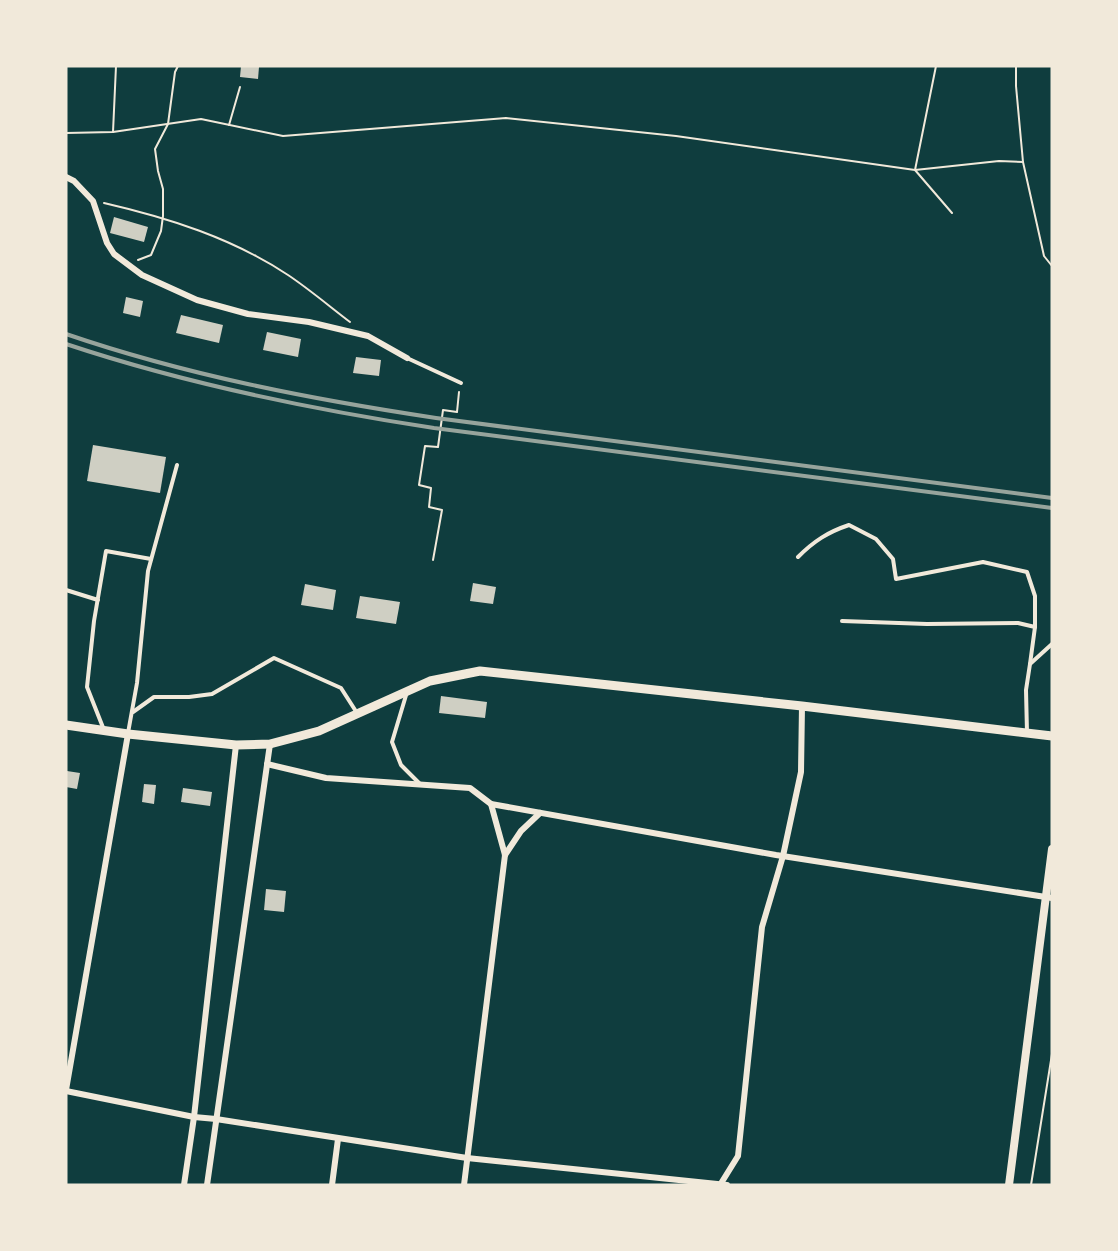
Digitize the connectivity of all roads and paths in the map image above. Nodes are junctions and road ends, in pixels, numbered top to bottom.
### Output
1 (116, 66) edge
2 (178, 66) edge
3 (936, 66) edge
4 (1016, 66) edge
5 (240, 87) dead end
6 (168, 124) junction
7 (229, 125) junction
8 (113, 132) junction
9 (66, 133) edge
10 (1023, 162) junction
11 (915, 170) junction
12 (66, 177) edge
13 (93, 201) junction
14 (952, 213) dead end
15 (162, 219) junction
16 (126, 262) junction
17 (1052, 266) edge
18 (350, 322) dead end
19 (407, 358) joint
20 (461, 383) joint
21 (177, 465) dead end
22 (798, 557) dead end
23 (151, 559) junction
24 (433, 560) dead end
25 (66, 590) edge
26 (98, 600) junction
27 (842, 621) dead end
28 (1035, 627) junction
29 (1052, 644) edge
30 (1030, 664) junction
31 (408, 691) junction
32 (802, 706) junction
33 (132, 712) junction
34 (357, 713) junction
35 (66, 725) edge
36 (105, 731) junction
37 (1027, 733) junction
38 (128, 734) junction
39 (1052, 736) edge
40 (270, 744) junction
41 (236, 745) junction
42 (267, 764) junction
43 (421, 784) junction
44 (491, 804) junction
45 (540, 813) junction
46 (1052, 849) edge
47 (505, 855) junction
48 (783, 856) junction
49 (1049, 898) edge
50 (1052, 1054) edge
51 (66, 1090) edge
52 (194, 1117) junction
53 (216, 1119) junction
54 (338, 1139) junction
55 (467, 1158) junction
56 (184, 1185) edge
57 (207, 1185) edge
58 (332, 1185) edge
59 (464, 1185) edge
60 (722, 1185) edge
61 (1009, 1185) edge
62 (1031, 1185) edge

1 - 8 path
2 - 6 path
3 - 11 path
4 - 10 path
5 - 7 path
6 - 7 path
6 - 8 path
6 - 15 path
7 - 11 path
8 - 9 path
10 - 11 path
10 - 17 path
11 - 14 path
12 - 13 street
13 - 15 path
13 - 16 street
15 - 16 path
15 - 18 path
16 - 19 street
19 - 20 lane
20 - 24 path
21 - 23 lane
22 - 28 lane
23 - 26 lane
23 - 33 lane
25 - 26 lane
26 - 36 lane
27 - 28 lane
28 - 30 lane
29 - 30 lane
30 - 37 lane
31 - 32 main road
31 - 34 main road
31 - 43 lane
32 - 37 main road
32 - 48 street
33 - 34 lane
33 - 38 lane
34 - 40 main road
35 - 36 main road
36 - 38 main road
37 - 39 main road
38 - 41 main road
38 - 51 street
40 - 41 main road
40 - 42 street
41 - 52 street
42 - 43 street
42 - 53 street
43 - 44 street
44 - 45 street
44 - 47 street
45 - 47 street
45 - 48 street
46 - 49 street
47 - 55 street
48 - 49 street
48 - 60 street
49 - 61 street
50 - 62 path
51 - 52 street
52 - 53 street
52 - 56 street
53 - 54 street
53 - 57 street
54 - 55 street
54 - 58 street
55 - 59 street
55 - 60 street

